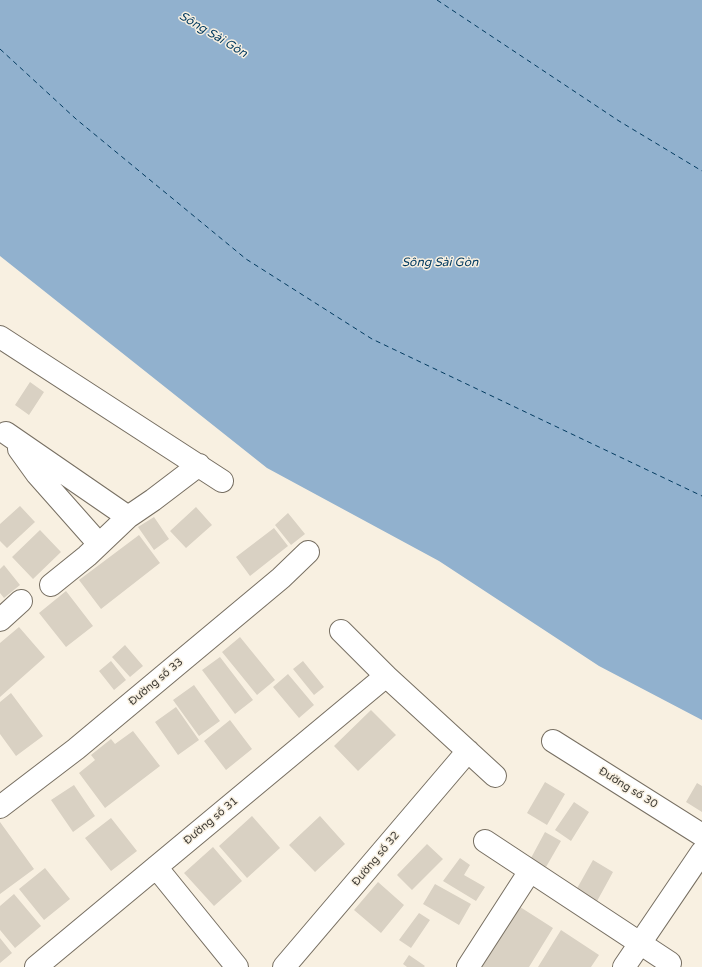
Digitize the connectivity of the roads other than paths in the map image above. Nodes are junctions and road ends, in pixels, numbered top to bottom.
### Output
1 (0, 337) edge
2 (3, 431) edge
3 (199, 465) junction
4 (222, 481) dead end
5 (128, 517) junction
6 (99, 544) junction
7 (308, 552) dead end
8 (51, 585) dead end
9 (21, 601) dead end
10 (0, 620) edge
11 (341, 631) dead end
12 (386, 676) junction
13 (553, 741) dead end
14 (468, 750) junction
15 (495, 776) dead end
16 (0, 806) edge
17 (702, 835) edge
18 (485, 841) dead end
19 (702, 852) edge
20 (156, 867) junction
21 (530, 871) junction
22 (640, 943) junction
23 (36, 967) edge
24 (236, 967) edge
25 (284, 967) edge
26 (468, 967) edge
27 (624, 967) edge
28 (668, 967) edge

1 - 3 street
2 - 5 street
2 - 6 street
3 - 4 street
3 - 5 street
5 - 6 street
6 - 8 street
7 - 16 street, Đường số 33
9 - 10 street
11 - 12 street
12 - 14 street
12 - 20 street, Đường số 31
13 - 17 street, Đường số 30
14 - 15 street
14 - 25 street, Đường số 32
18 - 21 street
19 - 22 street
20 - 23 street, Đường số 31
20 - 24 street
21 - 22 street
21 - 26 street
22 - 27 street
22 - 28 street

